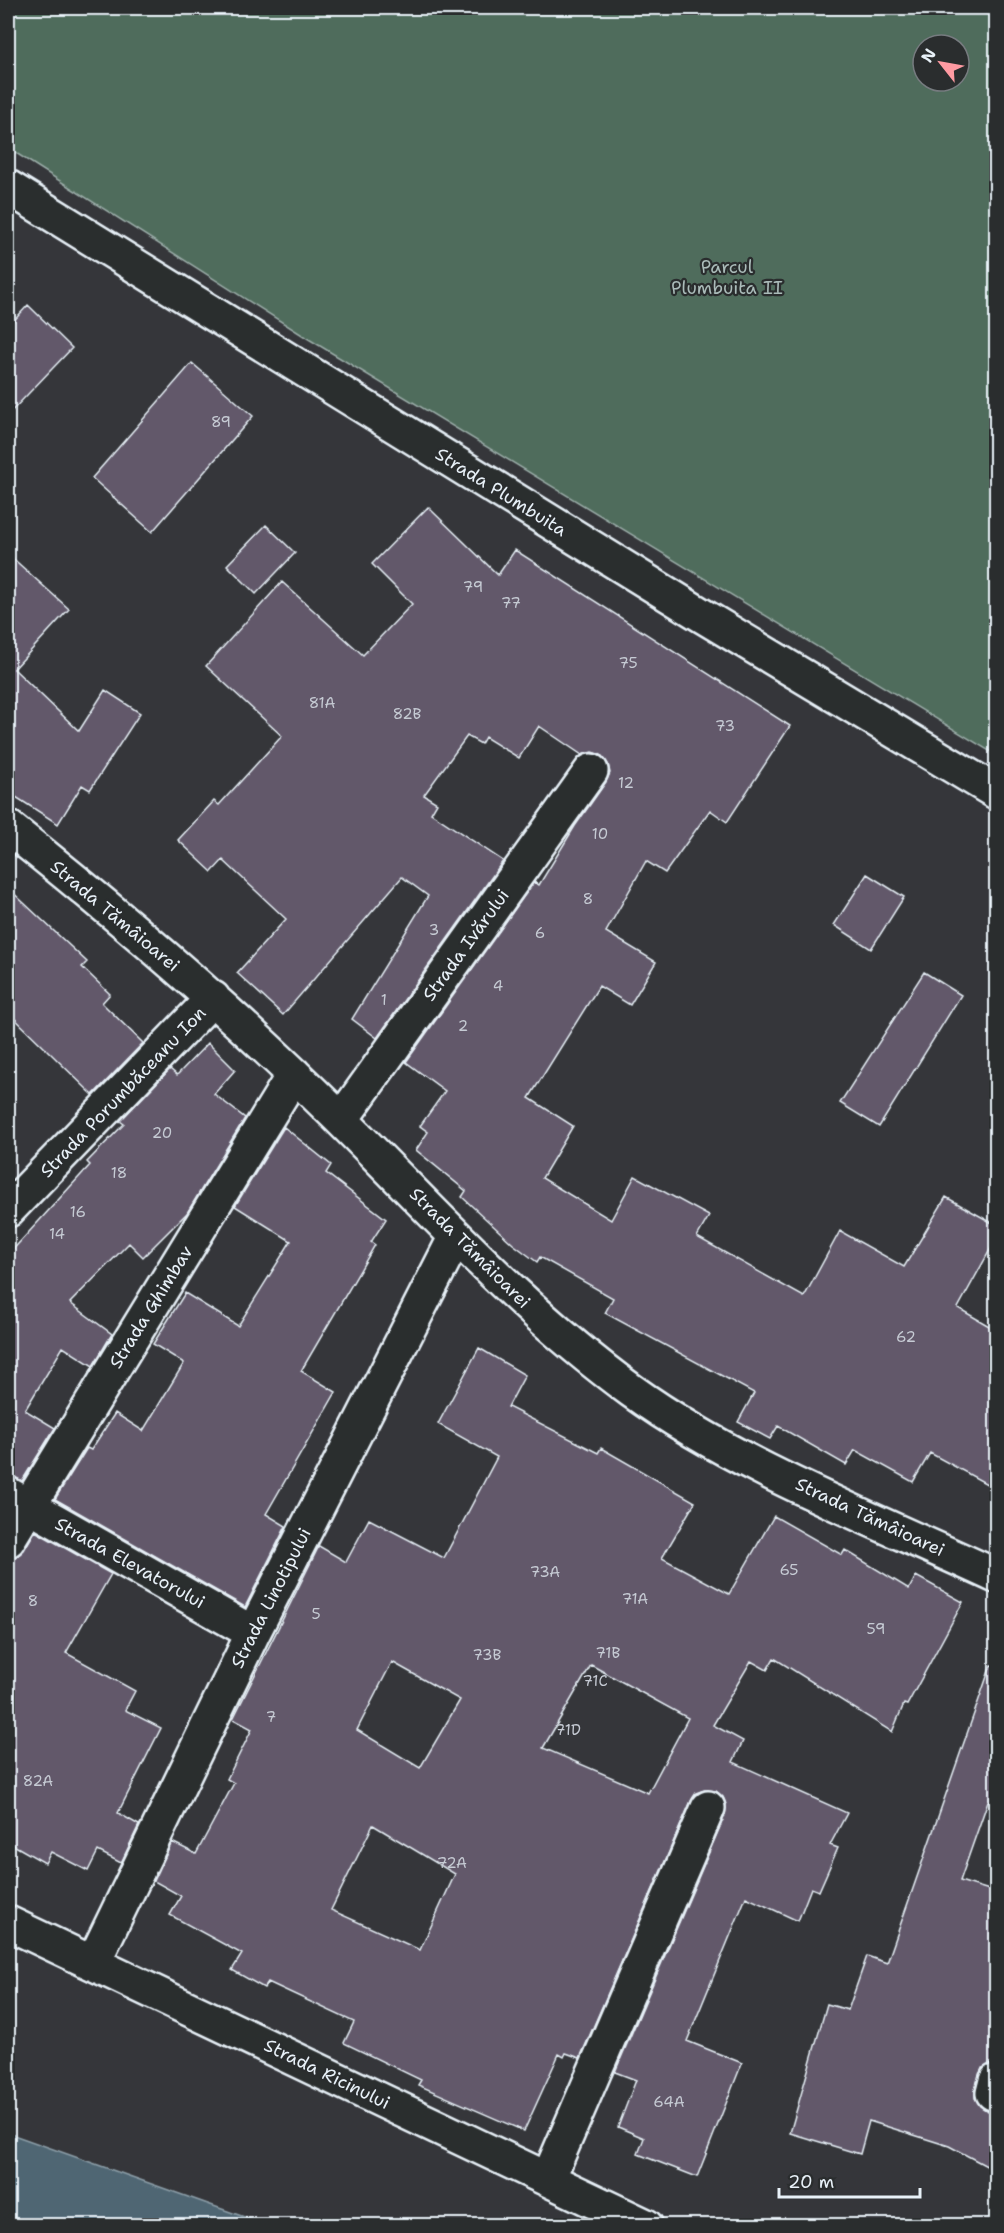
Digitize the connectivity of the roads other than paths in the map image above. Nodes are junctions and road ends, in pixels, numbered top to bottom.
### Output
1 (8, 187) edge
2 (591, 771) dead end
3 (996, 792) edge
4 (8, 827) edge
5 (213, 998) junction
6 (294, 1074) junction
7 (341, 1120) junction
8 (8, 1210) edge
9 (456, 1236) junction
10 (18, 1500) edge
11 (8, 1540) edge
12 (996, 1576) edge
13 (253, 1633) junction
14 (708, 1808) dead end
15 (8, 1923) edge
16 (93, 1963) junction
17 (548, 2179) junction
18 (646, 2226) edge

1 - 3 street, Strada Plumbuita
2 - 7 street, Strada Ivărului
4 - 5 street, Strada Tămâioarei
5 - 6 street, Strada Tămâioarei
5 - 8 street, Strada Porumbăceanu Ion
6 - 7 street, Strada Tămâioarei
6 - 10 street, Strada Ghimbav
7 - 9 street, Strada Tămâioarei
9 - 12 street, Strada Tămâioarei
9 - 13 street, Strada Linotipului
10 - 11 street, Strada Ghimbav
10 - 13 street, Strada Elevatorului
13 - 16 street, Strada Linotipului
14 - 17 street
15 - 16 street, Strada Ricinului
16 - 17 street, Strada Ricinului
17 - 18 street, Strada Ricinului

